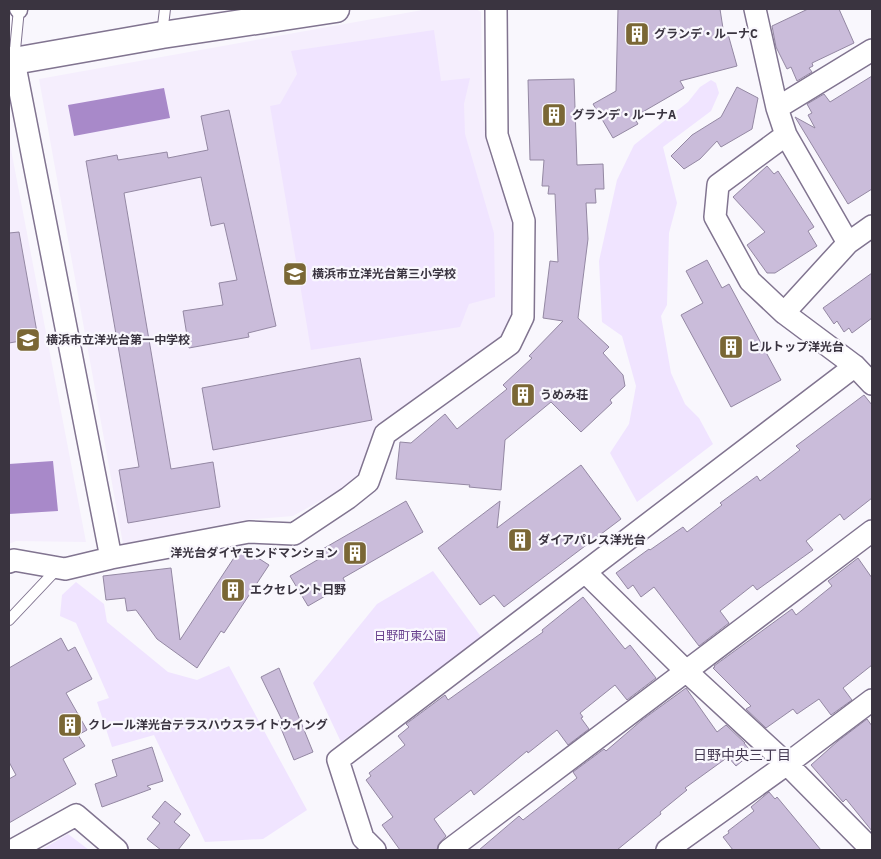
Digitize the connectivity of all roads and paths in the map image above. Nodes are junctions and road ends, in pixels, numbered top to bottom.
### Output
1 (19, 9) edge
2 (165, 9) edge
3 (336, 9) edge
4 (496, 9) edge
5 (755, 9) edge
6 (303, 11) edge
7 (162, 35) junction
8 (872, 50) edge
9 (11, 61) edge
10 (777, 108) junction
11 (786, 135) junction
12 (872, 226) edge
13 (848, 243) junction
14 (784, 313) junction
15 (855, 366) junction
16 (872, 384) edge
17 (872, 531) edge
18 (111, 558) junction
19 (9, 562) edge
20 (58, 568) junction
21 (585, 572) junction
22 (9, 620) edge
23 (686, 671) junction
24 (872, 700) edge
25 (787, 764) junction
26 (13, 850) edge
27 (117, 850) edge
28 (374, 850) edge
29 (449, 850) edge
30 (667, 850) edge
31 (872, 850) edge

1 - 9 lane
2 - 7 lane
3 - 6 street
4 - 18 street
5 - 10 street
6 - 7 street
7 - 9 street
8 - 10 street
9 - 18 street
10 - 11 street
11 - 13 street
11 - 14 street
12 - 13 street
13 - 14 street
14 - 15 street
15 - 16 street
15 - 21 street
17 - 23 street
18 - 20 street
19 - 20 street
20 - 22 lane
21 - 23 street
21 - 28 street
23 - 25 street
23 - 29 street
24 - 25 street
25 - 30 street
25 - 31 street
26 - 27 street

